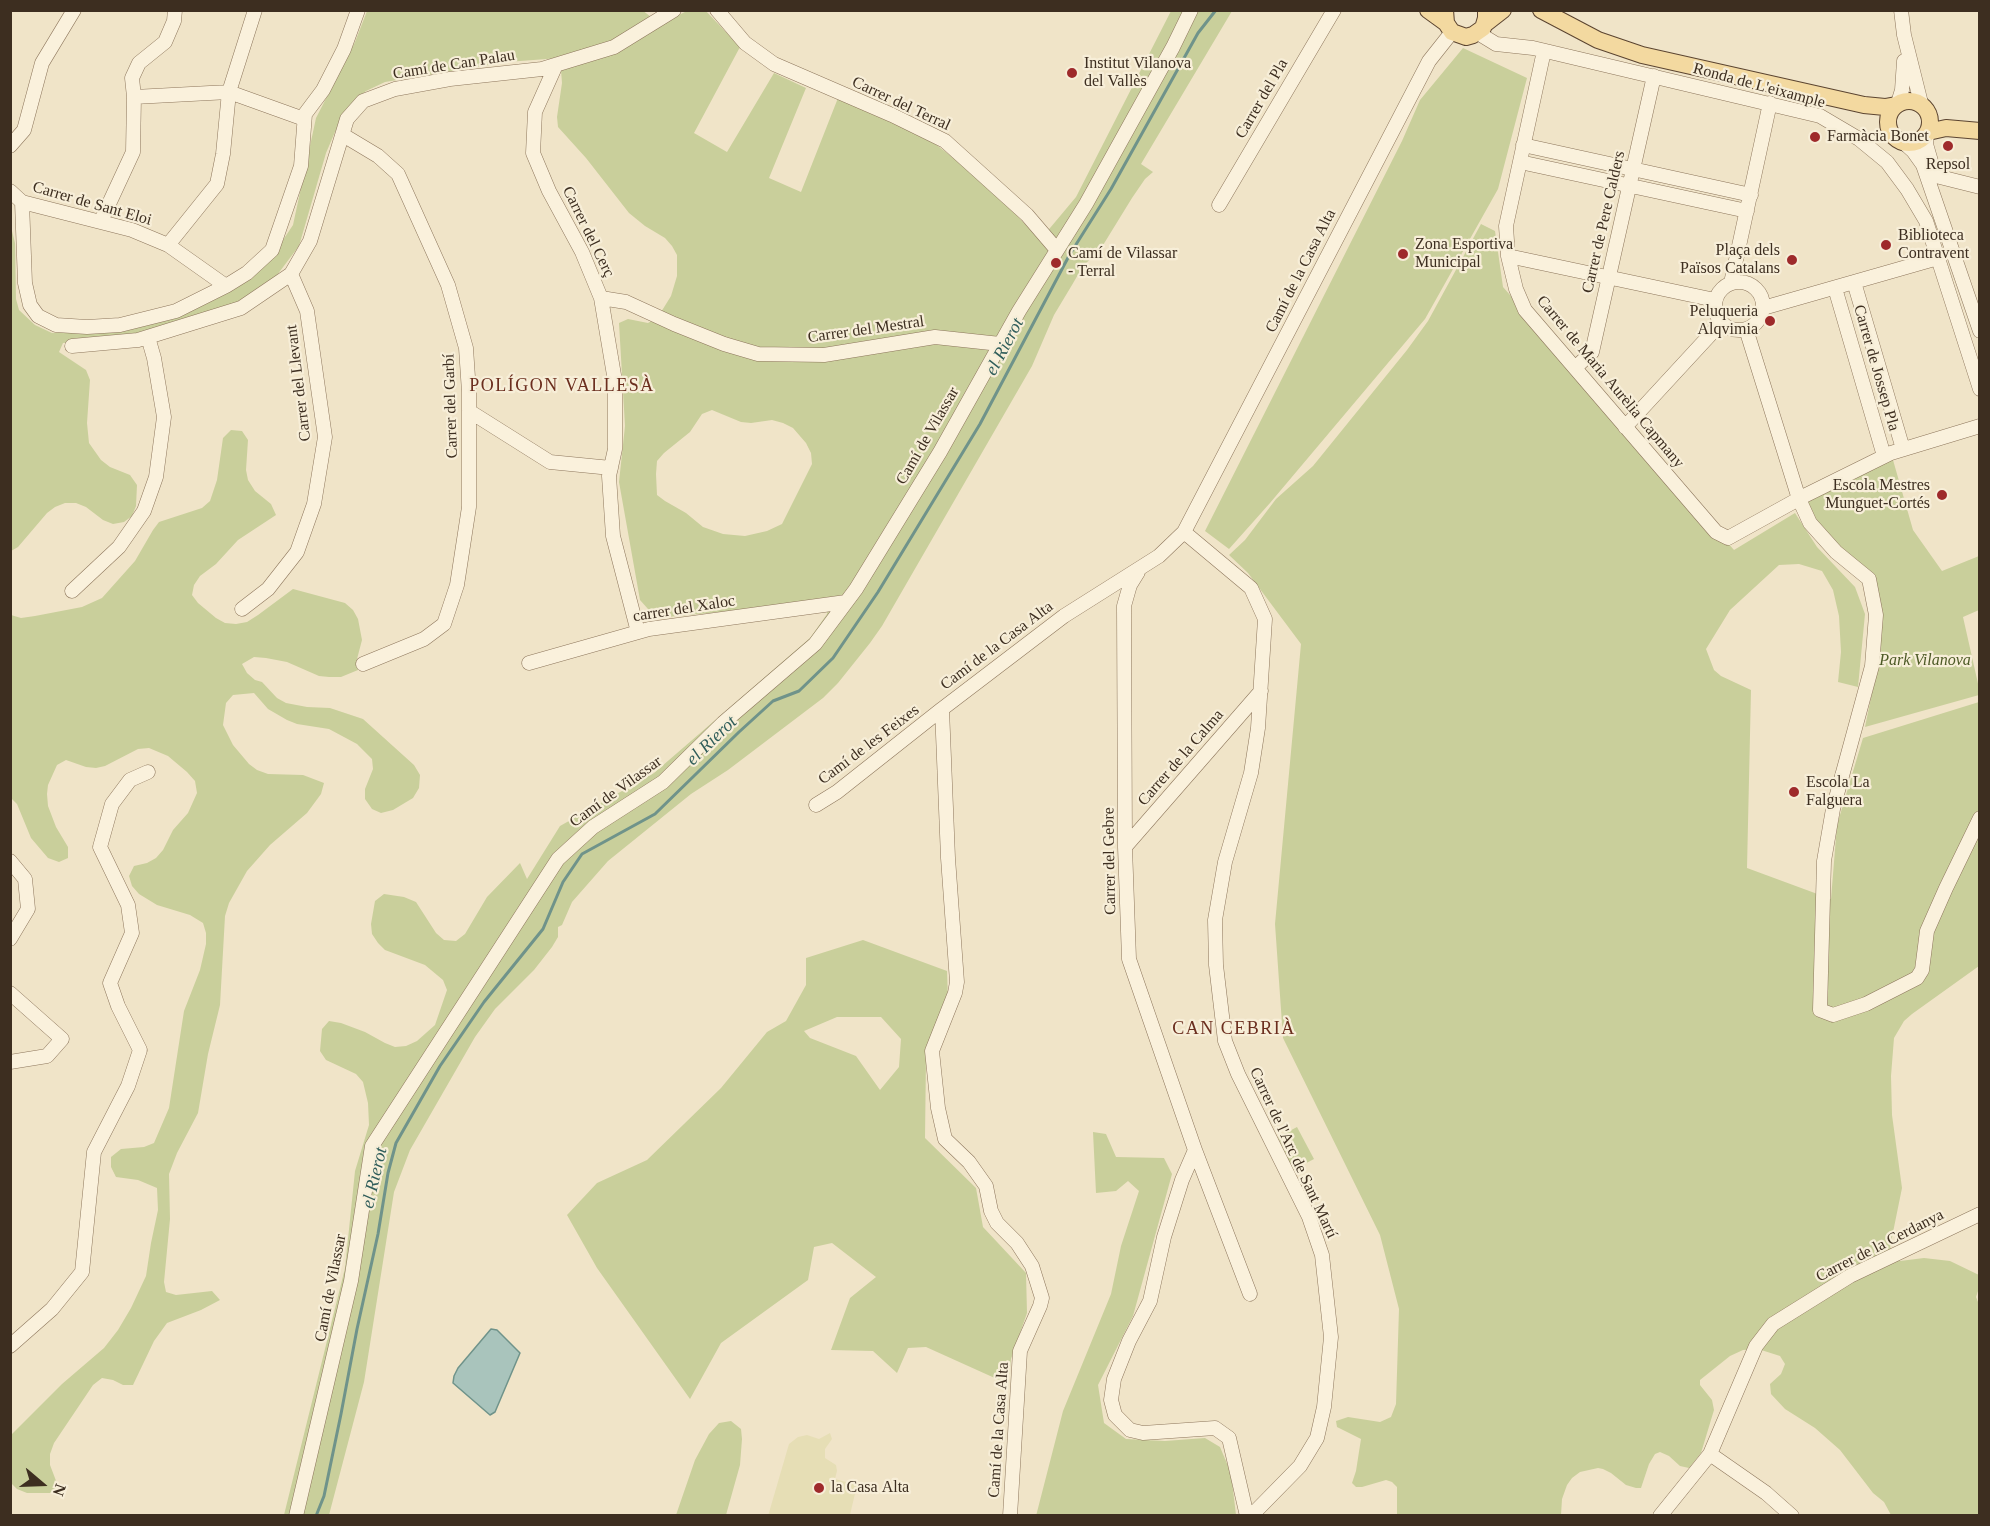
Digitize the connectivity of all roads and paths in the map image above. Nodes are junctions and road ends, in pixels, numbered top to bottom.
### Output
1 (74, 10) edge
2 (175, 10) edge
3 (255, 10) edge
4 (358, 10) edge
5 (674, 10) edge
6 (717, 10) edge
7 (1191, 10) edge
8 (1334, 10) edge
9 (1428, 10) edge
10 (1503, 10) edge
11 (1541, 10) edge
12 (1900, 10) edge
13 (1448, 22) edge
14 (1483, 22) edge
15 (1904, 35) junction
16 (1544, 51) junction
17 (556, 65) junction
18 (1654, 76) junction
19 (229, 92) junction
20 (1820, 96) junction
21 (134, 97) junction
22 (1770, 103) junction
23 (1897, 104) junction
24 (1924, 106) junction
25 (304, 119) junction
26 (1889, 130) junction
27 (1977, 131) edge
28 (1928, 133) junction
29 (343, 135) junction
30 (1904, 143) junction
31 (1523, 145) junction
32 (10, 146) edge
33 (1520, 162) junction
34 (1633, 169) junction
35 (1936, 176) junction
36 (1629, 186) junction
37 (1980, 187) edge
38 (10, 191) edge
39 (1751, 195) junction
40 (22, 202) junction
41 (1220, 205) dead end
42 (1747, 212) junction
43 (101, 221) junction
44 (168, 245) junction
45 (1057, 250) junction
46 (1508, 256) junction
47 (1938, 258) junction
48 (291, 274) junction
49 (1608, 277) junction
50 (1854, 282) junction
51 (1731, 283) junction
52 (226, 286) junction
53 (1835, 288) junction
54 (601, 298) junction
55 (1716, 300) junction
56 (1763, 309) junction
57 (1721, 323) junction
58 (1980, 323) edge
59 (1746, 329) junction
60 (1980, 331) edge
61 (148, 337) junction
62 (1000, 344) junction
63 (72, 346) dead end
64 (1575, 368) junction
65 (1980, 389) edge
66 (469, 411) junction
67 (1980, 426) edge
68 (1625, 427) junction
69 (1903, 449) junction
70 (1884, 456) junction
71 (611, 468) junction
72 (1799, 499) junction
73 (1184, 532) junction
74 (1143, 566) junction
75 (72, 591) dead end
76 (846, 602) junction
77 (242, 609) dead end
78 (638, 632) junction
79 (529, 663) dead end
80 (363, 664) dead end
81 (1261, 692) junction
82 (942, 710) junction
83 (148, 772) dead end
84 (816, 805) dead end
85 (1980, 818) edge
86 (1125, 847) junction
87 (10, 861) edge
88 (10, 939) edge
89 (10, 993) edge
90 (10, 1062) edge
91 (1195, 1150) junction
92 (1980, 1215) edge
93 (1250, 1294) dead end
94 (10, 1346) edge
95 (1710, 1454) junction
96 (296, 1515) edge
97 (1010, 1515) edge
98 (1249, 1515) edge
99 (1660, 1515) edge
100 (1792, 1515) edge

1 - 32 street
2 - 21 street
3 - 19 street
4 - 25 street
5 - 17 street, Camí de Can Palau
6 - 45 street, Carrer del Terral
7 - 45 street, Camí de Vilassar
8 - 41 street, Carrer del Pla
9 - 13 main road
10 - 14 main road
11 - 20 main road
12 - 15 street
13 - 14 main road
13 - 73 street, Camí de la Casa Alta
14 - 16 street, Ronda de L'eixample
15 - 23 street
15 - 24 street
16 - 18 street, Ronda de L'eixample
16 - 31 street, Carrer de Maria Aurèlia Capmany
17 - 29 street, Camí de Can Palau
17 - 54 street, Carrer del Cerç
18 - 22 street, Ronda de L'eixample
18 - 34 street, Carrer de Pere Calders
19 - 21 street
19 - 25 street
19 - 44 street
20 - 23 main road
20 - 26 main road
21 - 43 street
22 - 39 street
22 - 47 street, Ronda de L'eixample
23 - 24 main road
23 - 26 main road
24 - 27 main road
24 - 28 main road
25 - 52 street
26 - 30 main road
27 - 28 main road
28 - 30 main road
28 - 35 street
29 - 48 street, Camí de Can Palau
29 - 66 street, Carrer del Garbí
30 - 60 street
31 - 33 street, Carrer de Maria Aurèlia Capmany
31 - 34 street
33 - 36 street
33 - 46 street, Carrer de Maria Aurèlia Capmany
34 - 36 street, Carrer de Pere Calders
34 - 39 street
35 - 37 street
35 - 58 street
36 - 42 street
36 - 49 street, Carrer de Pere Calders
38 - 40 street, Carrer de Sant Eloi
39 - 42 street
40 - 43 street, Carrer de Sant Eloi
40 - 52 street
42 - 51 street
43 - 44 street, Carrer de Sant Eloi
44 - 52 street, Carrer de Sant Eloi
45 - 62 street, Camí de Vilassar
46 - 49 street
46 - 64 street, Carrer de Maria Aurèlia Capmany
47 - 50 street
47 - 65 street, Ronda de L'eixample
48 - 61 street, Camí de Can Palau
48 - 77 street, Carrer del Llevant
49 - 55 street
49 - 64 street, Carrer de Pere Calders
50 - 53 street
50 - 69 street, Carrer de Jossep Pla
51 - 55 street
51 - 56 street
53 - 56 street
53 - 70 street, Carrer de Jossep Pla
54 - 62 street, Carrer del Mestral
54 - 71 street, Carrer del Cerç
55 - 57 street
56 - 59 street
57 - 59 street
57 - 68 street
59 - 72 street
61 - 63 street, Camí de Can Palau
61 - 75 street
62 - 76 street, Camí de Vilassar
64 - 68 street, Carrer de Maria Aurèlia Capmany
66 - 71 street
66 - 80 street, Carrer del Garbí
67 - 69 street
68 - 72 street, Carrer de Maria Aurèlia Capmany
69 - 70 street
70 - 72 street
71 - 78 street, Carrer del Cerç
72 - 85 street
73 - 74 street, Camí de la Casa Alta
73 - 81 street, Carrer de l'Arc de Sant Martí
74 - 82 street, Camí de la Casa Alta
74 - 86 street, Carrer del Gebre
76 - 78 street, carrer del Xaloc
76 - 96 street, Camí de Vilassar
78 - 79 street, carrer del Xaloc
81 - 86 street, Carrer de la Calma
81 - 98 street, Carrer de l'Arc de Sant Martí
82 - 84 street, Camí de les Feixes
82 - 97 street, Camí de la Casa Alta
83 - 94 street
86 - 91 street, Carrer del Gebre
87 - 88 street
89 - 90 street
91 - 93 street, Carrer del Gebre
91 - 98 street
92 - 95 street, Carrer de la Cerdanya
95 - 99 street, Carrer de la Cerdanya
95 - 100 street

